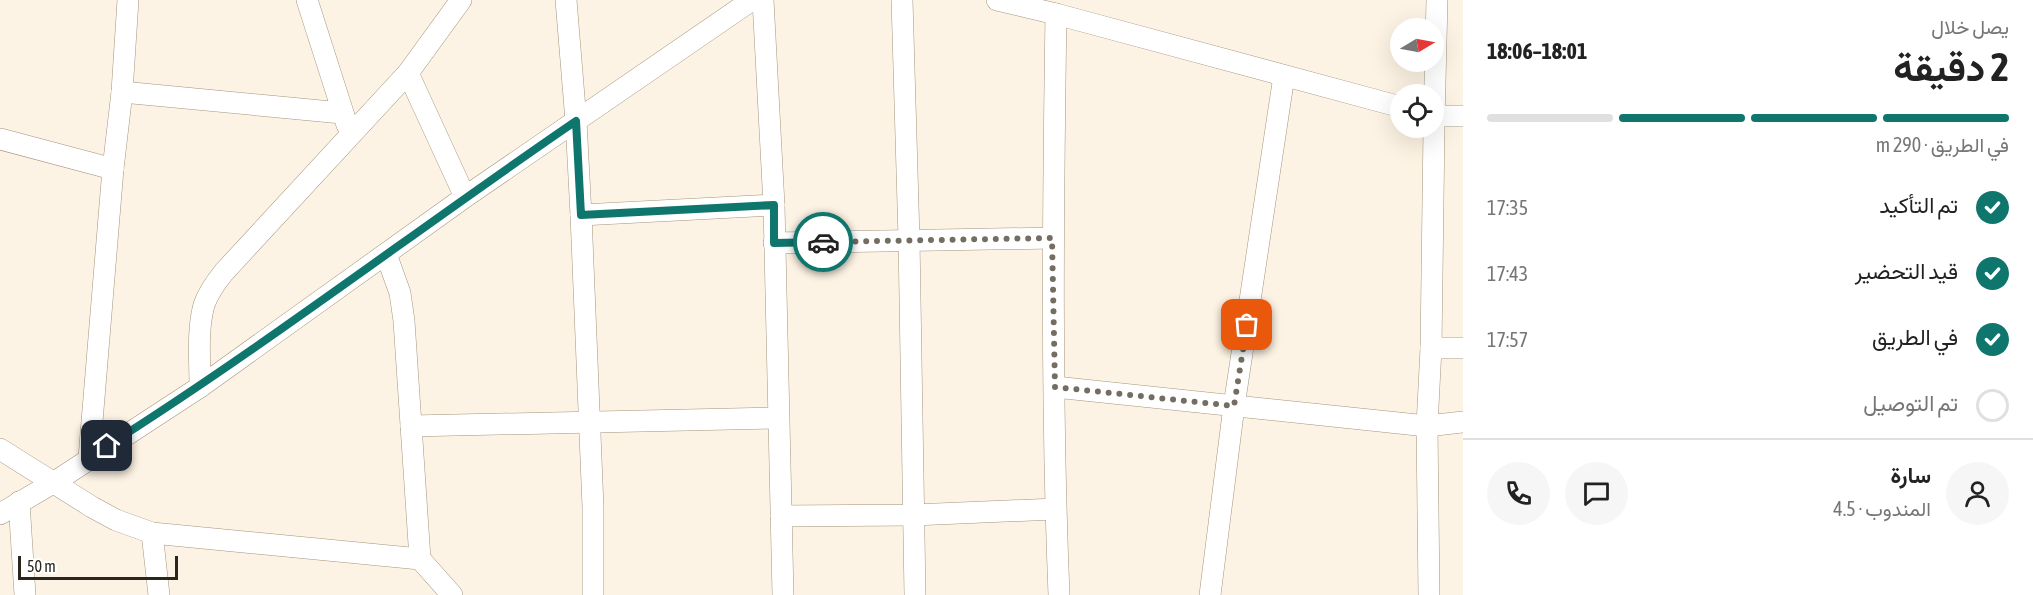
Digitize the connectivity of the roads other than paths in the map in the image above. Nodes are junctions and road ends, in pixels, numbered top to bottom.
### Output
1 (128, 0) edge
2 (307, 0) edge
3 (461, 0) edge
4 (566, 0) edge
5 (752, 0) edge
6 (763, 0) edge
7 (902, 0) edge
8 (996, 0) edge
9 (1437, 0) edge
10 (1037, 5) edge
11 (1056, 14) junction
12 (408, 73) junction
13 (1284, 76) junction
14 (1435, 84) edge
15 (122, 92) junction
16 (1390, 104) edge
17 (342, 113) junction
18 (1444, 116) edge
19 (1463, 116) edge
20 (576, 121) junction
21 (351, 133) junction
22 (1434, 138) edge
23 (0, 139) edge
24 (114, 170) junction
25 (465, 197) junction
26 (774, 205) junction
27 (581, 215) junction
28 (1052, 238) junction
29 (909, 240) junction
30 (774, 243) junction
31 (386, 254) junction
32 (1431, 348) junction
33 (1463, 348) edge
34 (200, 387) junction
35 (1055, 387) junction
36 (1234, 406) junction
37 (778, 418) junction
38 (589, 422) junction
39 (1463, 422) edge
40 (411, 426) junction
41 (1427, 426) junction
42 (0, 449) edge
43 (89, 458) junction
44 (53, 483) junction
45 (19, 502) junction
46 (1056, 508) junction
47 (0, 514) edge
48 (913, 515) junction
49 (781, 516) junction
50 (152, 533) junction
51 (420, 559) junction
52 (25, 595) edge
53 (159, 595) edge
54 (452, 595) edge
55 (593, 595) edge
56 (783, 595) edge
57 (915, 595) edge
58 (1059, 595) edge
59 (1210, 595) edge
60 (1429, 595) edge

1 - 15 street
2 - 17 street
3 - 12 street
4 - 20 street
5 - 20 street
6 - 26 street
7 - 29 street
8 - 10 street
9 - 14 street
10 - 11 street
11 - 13 street
11 - 28 street
12 - 21 street
12 - 25 street
13 - 16 street
13 - 36 street
15 - 17 street
15 - 24 street
17 - 21 street
18 - 19 street
20 - 25 street
20 - 27 street
21 - 34 street
22 - 32 street
23 - 24 street
24 - 43 street
25 - 31 street
26 - 27 street
26 - 30 street
27 - 38 street
28 - 29 street
28 - 35 street
29 - 30 street
29 - 48 street
30 - 37 street
31 - 34 street
31 - 40 street
32 - 33 street
32 - 41 street
34 - 43 street
35 - 36 street
35 - 46 street
36 - 41 street
36 - 59 street
37 - 38 street
37 - 49 street
38 - 40 street
38 - 55 street
39 - 41 street
40 - 51 street
41 - 60 street
42 - 44 street
43 - 44 street
44 - 45 street
44 - 50 street
45 - 47 street
45 - 52 street
46 - 48 street
46 - 58 street
48 - 49 street
48 - 57 street
49 - 56 street
50 - 51 street
50 - 53 street
51 - 54 street

